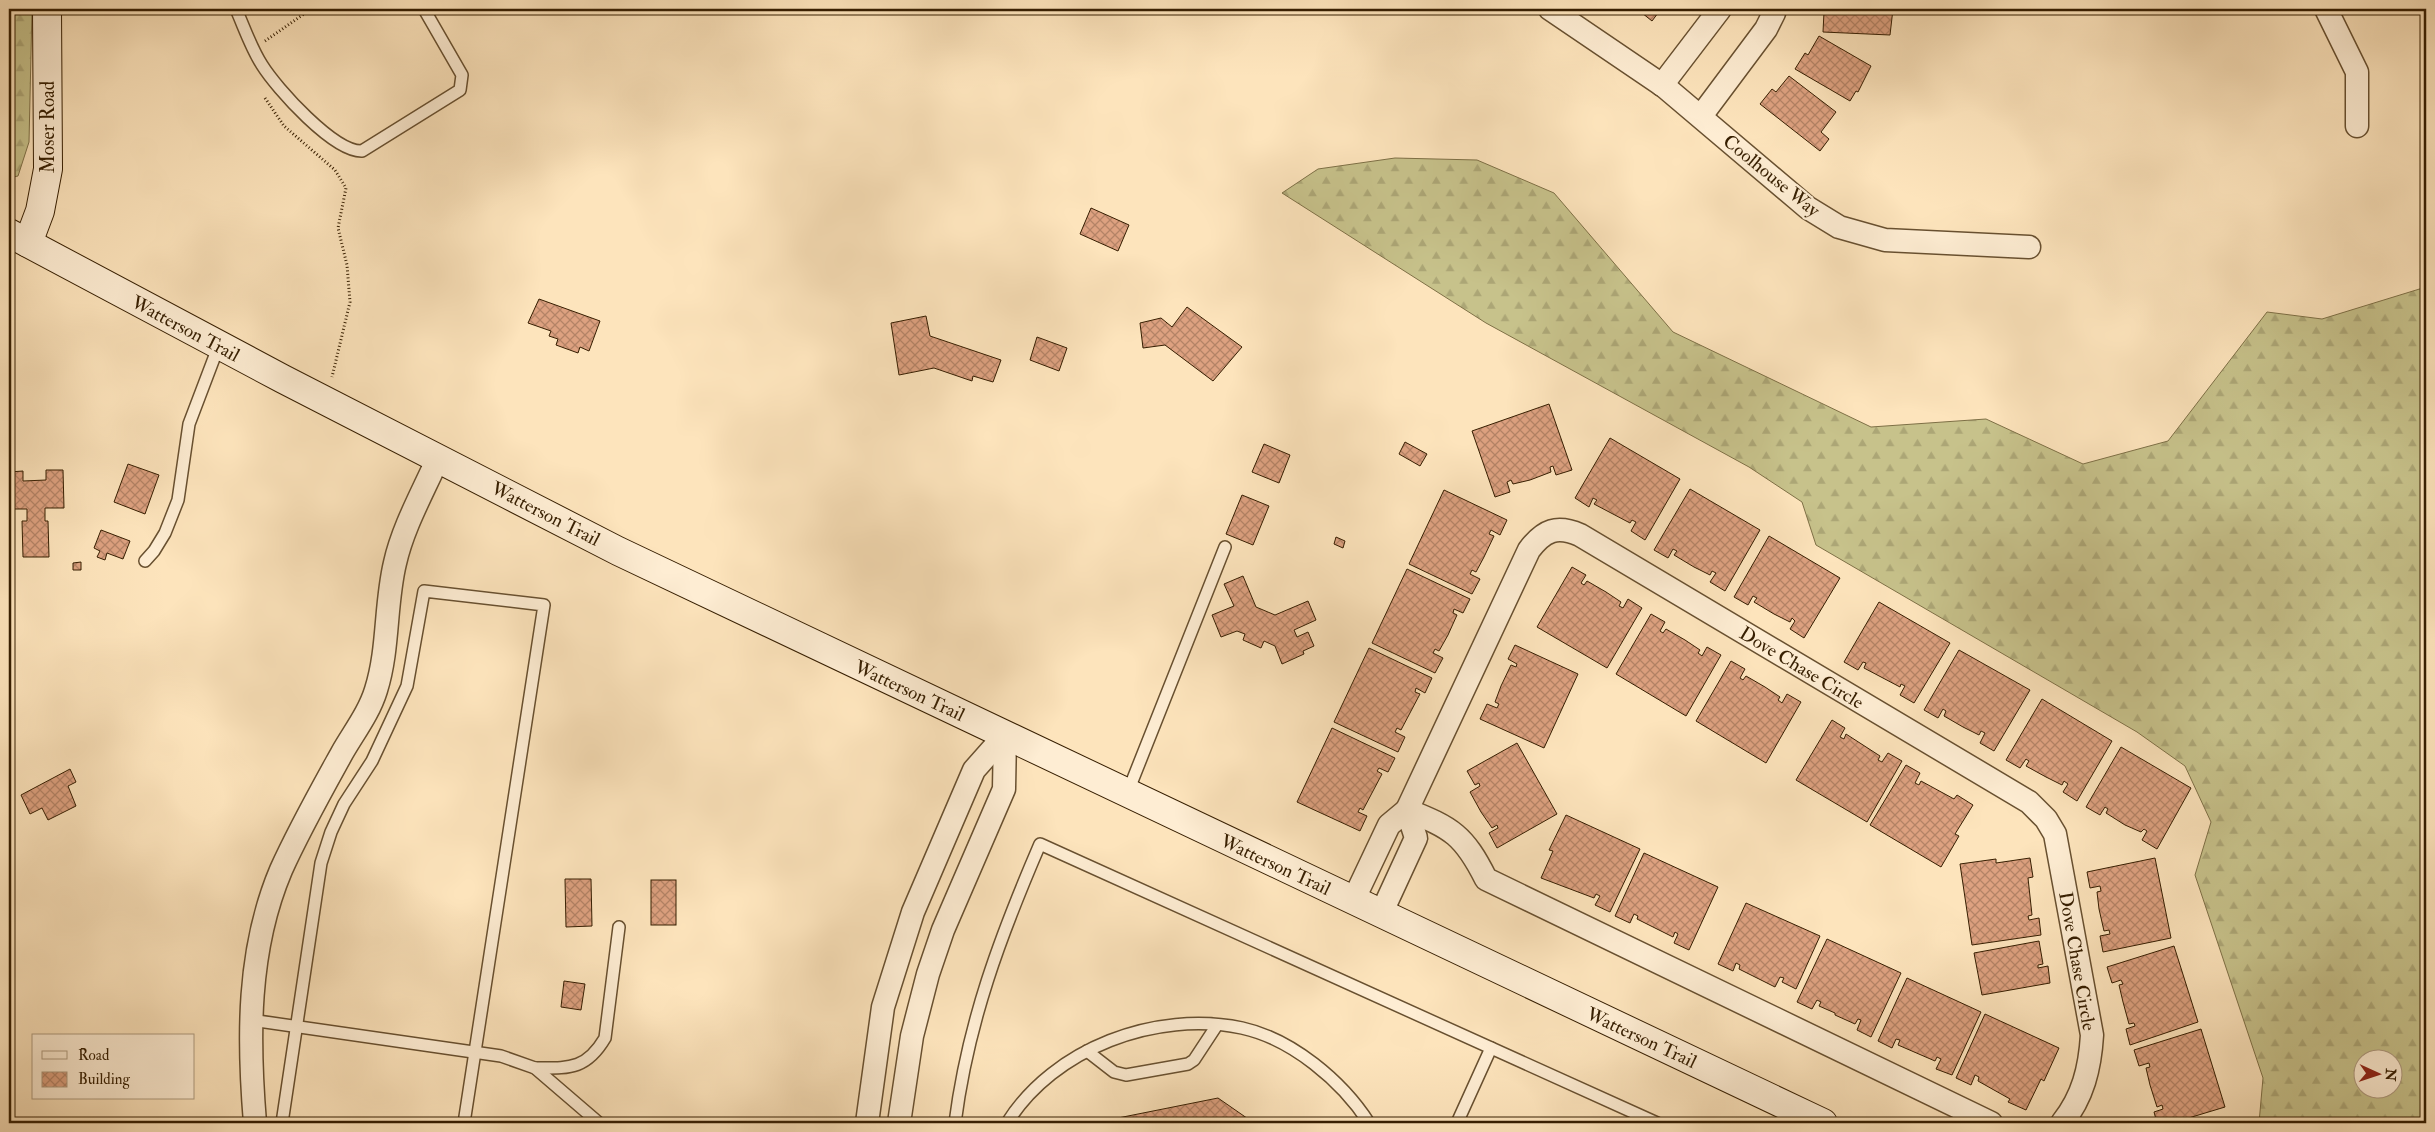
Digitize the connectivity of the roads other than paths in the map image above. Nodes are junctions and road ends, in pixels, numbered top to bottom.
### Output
1 (47, 9) edge
2 (236, 9) edge
3 (424, 9) edge
4 (1550, 9) edge
5 (1720, 9) edge
6 (1772, 9) edge
7 (2326, 9) edge
8 (1662, 85) junction
9 (1701, 116) junction
10 (2357, 126) dead end
11 (18, 238) edge
12 (2029, 247) dead end
13 (219, 345) junction
14 (438, 458) junction
15 (1225, 547) dead end
16 (145, 562) dead end
17 (1005, 735) junction
18 (1127, 794) junction
19 (1407, 810) junction
20 (1353, 901) junction
21 (1381, 914) junction
22 (618, 927) dead end
23 (251, 1020) junction
24 (1217, 1026) junction
25 (295, 1027) junction
26 (1491, 1048) junction
27 (475, 1052) junction
28 (1086, 1052) junction
29 (535, 1068) junction
30 (255, 1123) edge
31 (282, 1123) edge
32 (464, 1123) edge
33 (599, 1123) edge
34 (866, 1123) edge
35 (899, 1123) edge
36 (955, 1123) edge
37 (1007, 1123) edge
38 (1368, 1123) edge
39 (1457, 1123) edge
40 (1657, 1123) edge
41 (1823, 1123) edge
42 (1991, 1123) edge
43 (2062, 1123) edge

1 - 11 main road, Moser Road
2 - 3 lane
4 - 8 street, Coolhouse Way
5 - 8 street
6 - 9 street
7 - 10 street
8 - 9 street, Coolhouse Way
9 - 12 street, Coolhouse Way
11 - 13 main road, Watterson Trail
13 - 14 main road, Watterson Trail
13 - 16 lane
14 - 17 main road, Watterson Trail
14 - 23 street
15 - 18 lane
17 - 18 main road, Watterson Trail
17 - 34 street
17 - 35 street
18 - 20 main road, Watterson Trail
19 - 20 street, Dove Chase Circle
19 - 21 street
19 - 42 street
19 - 43 street, Dove Chase Circle
20 - 21 main road, Watterson Trail
21 - 41 main road, Watterson Trail
22 - 29 lane
23 - 25 lane
23 - 30 street
24 - 28 lane
24 - 28 lane
24 - 38 lane
25 - 27 lane
25 - 27 lane
25 - 31 lane
26 - 36 lane
26 - 39 lane
26 - 40 lane
27 - 29 lane
27 - 32 lane
28 - 37 lane
29 - 33 lane

